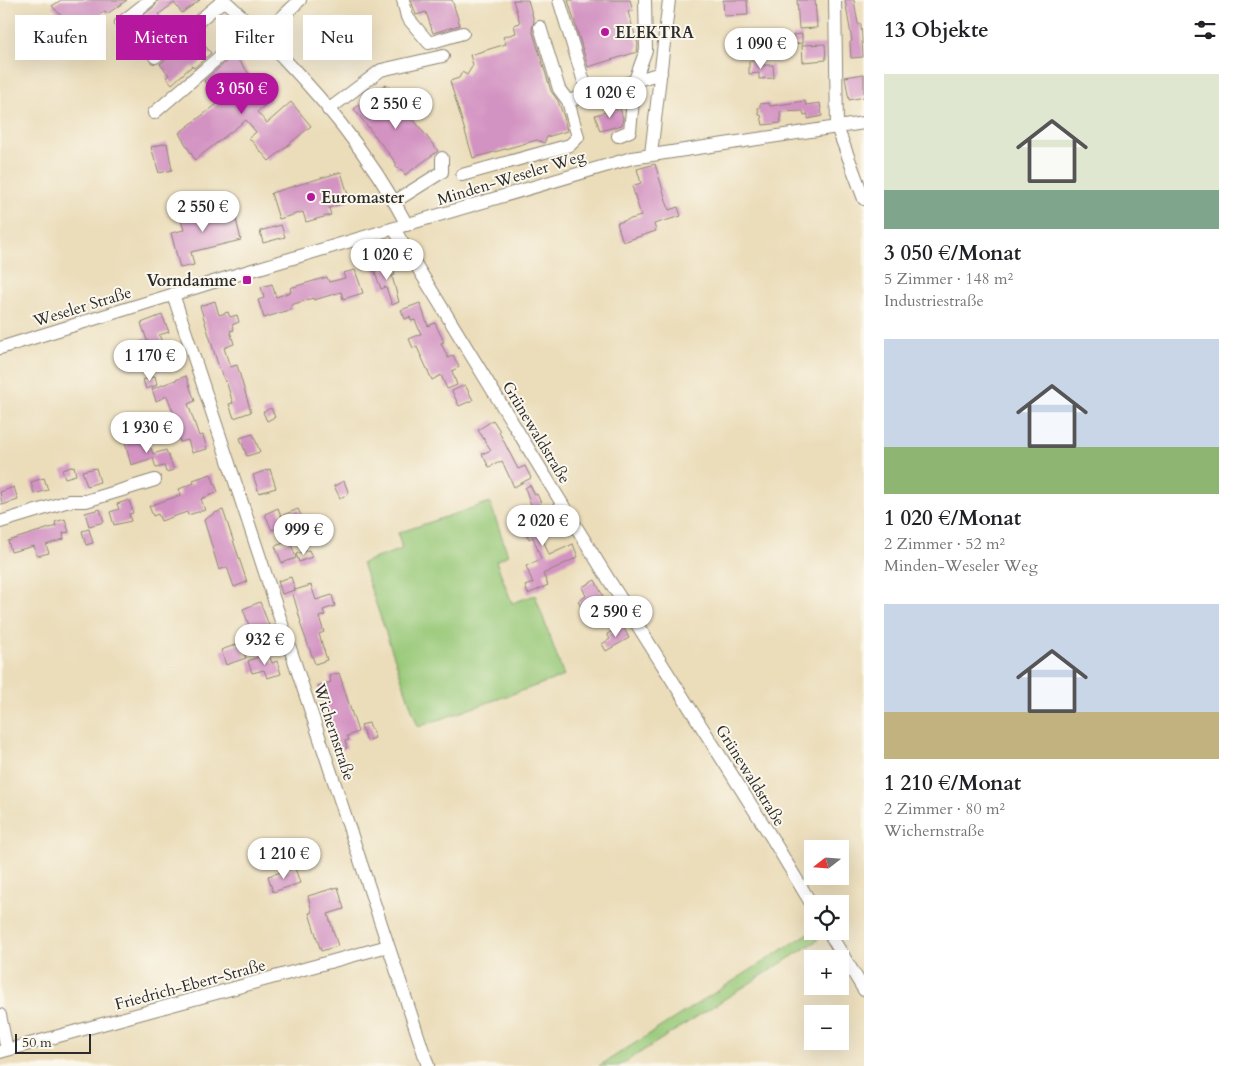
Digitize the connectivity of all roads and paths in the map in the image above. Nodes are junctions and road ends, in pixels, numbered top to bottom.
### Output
1 (150, 0) edge
2 (224, 0) edge
3 (300, 0) edge
4 (402, 0) edge
5 (559, 0) edge
6 (645, 0) edge
7 (669, 0) edge
8 (835, 0) edge
9 (131, 15) edge
10 (206, 15) edge
11 (240, 15) edge
12 (280, 15) edge
13 (540, 26) dead end
14 (463, 33) dead end
15 (443, 56) dead end
16 (221, 60) edge
17 (284, 60) edge
18 (661, 73) junction
19 (635, 80) junction
20 (588, 95) junction
21 (568, 101) junction
22 (328, 110) junction
23 (154, 112) dead end
24 (864, 123) edge
25 (837, 127) junction
26 (618, 136) dead end
27 (652, 154) junction
28 (442, 158) dead end
29 (462, 175) dead end
30 (864, 199) edge
31 (394, 202) junction
32 (407, 225) junction
33 (394, 229) junction
34 (173, 294) junction
35 (0, 348) edge
36 (155, 480) dead end
37 (0, 522) edge
38 (806, 895) edge
39 (833, 940) edge
40 (388, 946) junction
41 (864, 990) edge
42 (0, 1015) edge
43 (4, 1051) edge
44 (428, 1066) edge

1 - 9 street
2 - 10 street
2 - 11 street
3 - 12 street
4 - 14 street
5 - 20 street
6 - 19 street
7 - 18 street
8 - 25 street
13 - 21 street
15 - 22 street
16 - 23 street
17 - 22 street
18 - 19 street
18 - 27 street
19 - 20 street
19 - 26 street
20 - 21 street
21 - 29 street
22 - 31 street
24 - 25 street, Minden-Weseler Weg
25 - 27 street, Minden-Weseler Weg
25 - 30 street
27 - 32 street, Minden-Weseler Weg
28 - 31 street
31 - 32 street
32 - 33 street, Minden-Weseler Weg
33 - 34 street, Minden-Weseler Weg
33 - 38 street, Grünewaldstraße
34 - 35 street, Weseler Straße
34 - 40 street, Wichernstraße
36 - 37 street
39 - 41 street
40 - 43 street, Friedrich-Ebert-Straße
40 - 44 street, Wichernstraße
42 - 43 street

